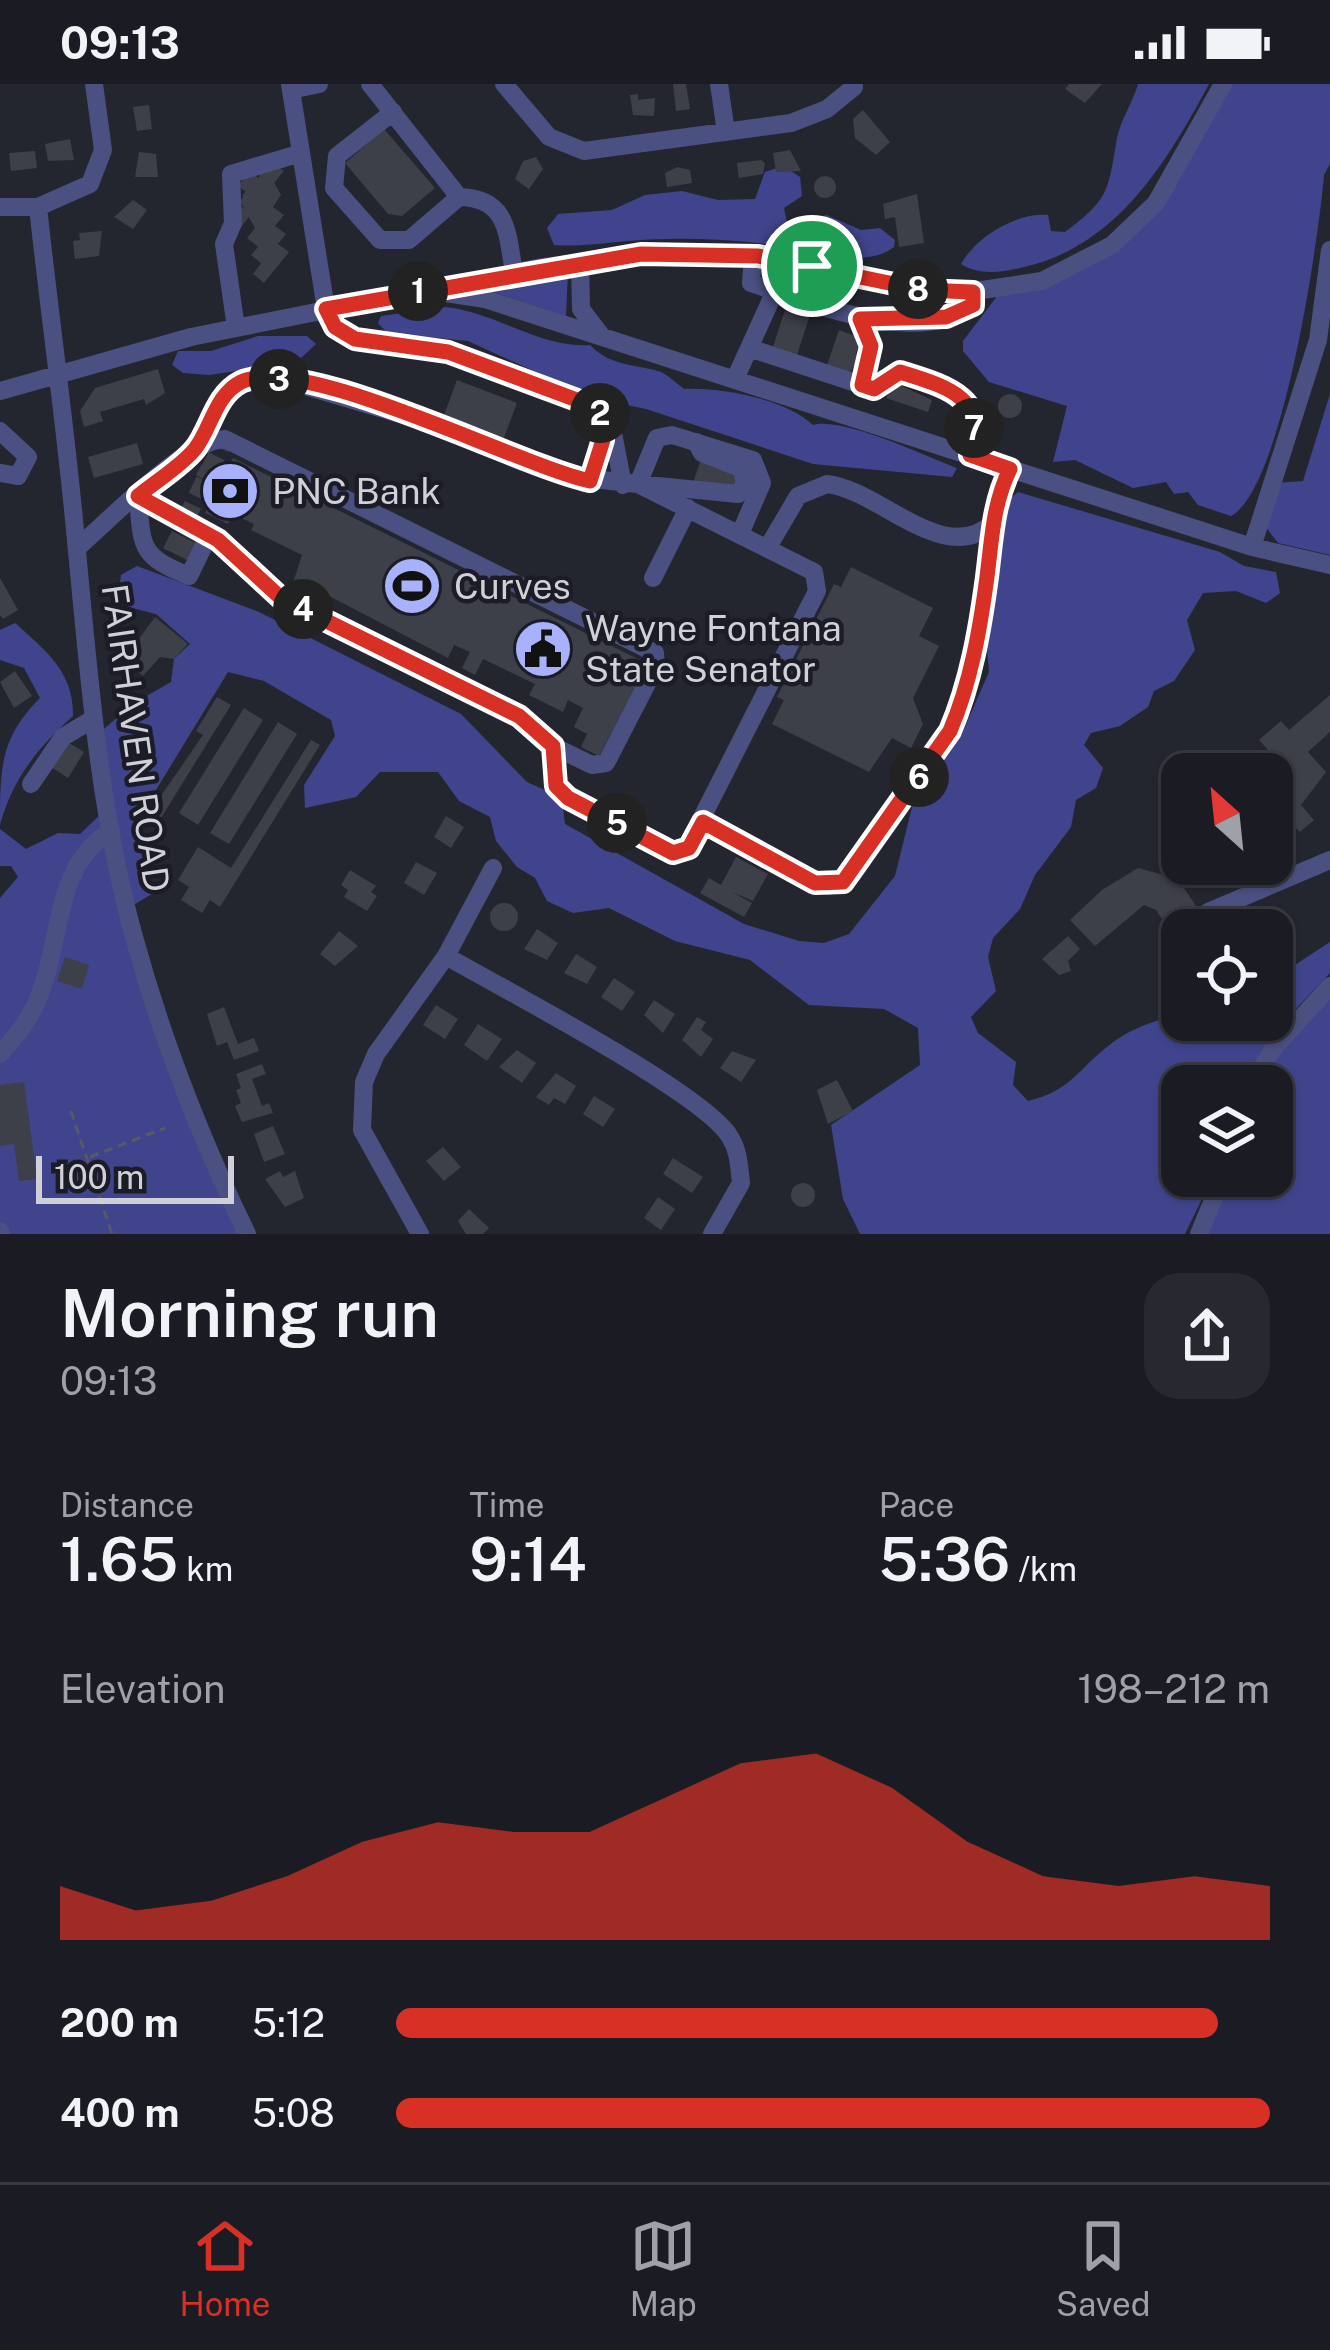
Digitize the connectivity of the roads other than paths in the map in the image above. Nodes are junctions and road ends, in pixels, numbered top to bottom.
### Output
1 (94, 84) edge
2 (319, 84) edge
3 (370, 84) edge
4 (504, 84) edge
5 (718, 84) edge
6 (1223, 84) edge
7 (291, 87) edge
8 (854, 88) dead end
9 (388, 116) junction
10 (726, 132) junction
11 (301, 153) junction
12 (459, 197) junction
13 (0, 207) edge
14 (38, 207) junction
15 (1330, 250) edge
16 (753, 256) junction
17 (580, 262) junction
18 (514, 273) junction
19 (424, 290) junction
20 (775, 291) junction
21 (973, 292) junction
22 (326, 309) junction
23 (860, 319) junction
24 (236, 328) junction
25 (603, 337) junction
26 (749, 348) junction
27 (60, 374) junction
28 (735, 379) junction
29 (862, 385) junction
30 (0, 391) edge
31 (603, 416) junction
32 (0, 431) edge
33 (695, 442) junction
34 (194, 450) junction
35 (970, 455) junction
36 (1010, 469) junction
37 (0, 473) edge
38 (590, 481) junction
39 (630, 484) junction
40 (138, 496) junction
41 (688, 508) junction
42 (993, 523) junction
43 (740, 533) junction
44 (209, 535) junction
45 (768, 547) junction
46 (1252, 547) junction
47 (77, 548) junction
48 (1330, 565) edge
49 (653, 578) dead end
50 (92, 719) junction
51 (553, 746) junction
52 (31, 784) dead end
53 (703, 822) junction
54 (111, 831) junction
55 (1330, 860) edge
56 (493, 868) dead end
57 (1215, 909) edge
58 (446, 956) junction
59 (1330, 986) edge
60 (0, 1054) edge
61 (1264, 1065) edge
62 (1214, 1197) edge
63 (247, 1234) edge
64 (420, 1234) edge
65 (712, 1234) edge
66 (1199, 1234) edge

1 - 14 street
2 - 7 street
3 - 9 street
4 - 10 street
5 - 10 street
6 - 21 street
7 - 11 street
8 - 10 street
9 - 12 street
9 - 12 street
11 - 22 street
11 - 24 street
12 - 18 street
13 - 14 street
14 - 27 street, FAIRHAVEN ROAD
15 - 46 street
16 - 17 street
16 - 20 street
16 - 21 street
17 - 18 street
17 - 25 street
18 - 19 street
19 - 22 street
19 - 25 street
20 - 23 street
20 - 26 street
21 - 23 street
22 - 24 street
22 - 31 street
23 - 29 street
24 - 27 street
25 - 28 street
26 - 28 street
26 - 29 street
27 - 30 street
27 - 47 street, FAIRHAVEN ROAD
28 - 35 street
29 - 35 street
31 - 38 street
31 - 39 street
32 - 37 street
33 - 39 street
33 - 39 street
33 - 43 street
34 - 38 street
34 - 40 street
34 - 51 street
35 - 36 street
36 - 42 street
36 - 46 street
38 - 39 street
39 - 41 street
40 - 44 street
40 - 44 street
40 - 47 street
41 - 43 street
41 - 49 street
42 - 45 street
42 - 53 street
43 - 45 street
44 - 51 street
45 - 53 street
46 - 48 street
47 - 50 street, FAIRHAVEN ROAD
50 - 52 street
50 - 54 street, FAIRHAVEN ROAD
51 - 53 street
54 - 60 street
54 - 63 street, FAIRHAVEN ROAD
55 - 57 street
56 - 58 street
58 - 64 street
58 - 65 street
59 - 61 street
62 - 66 street

